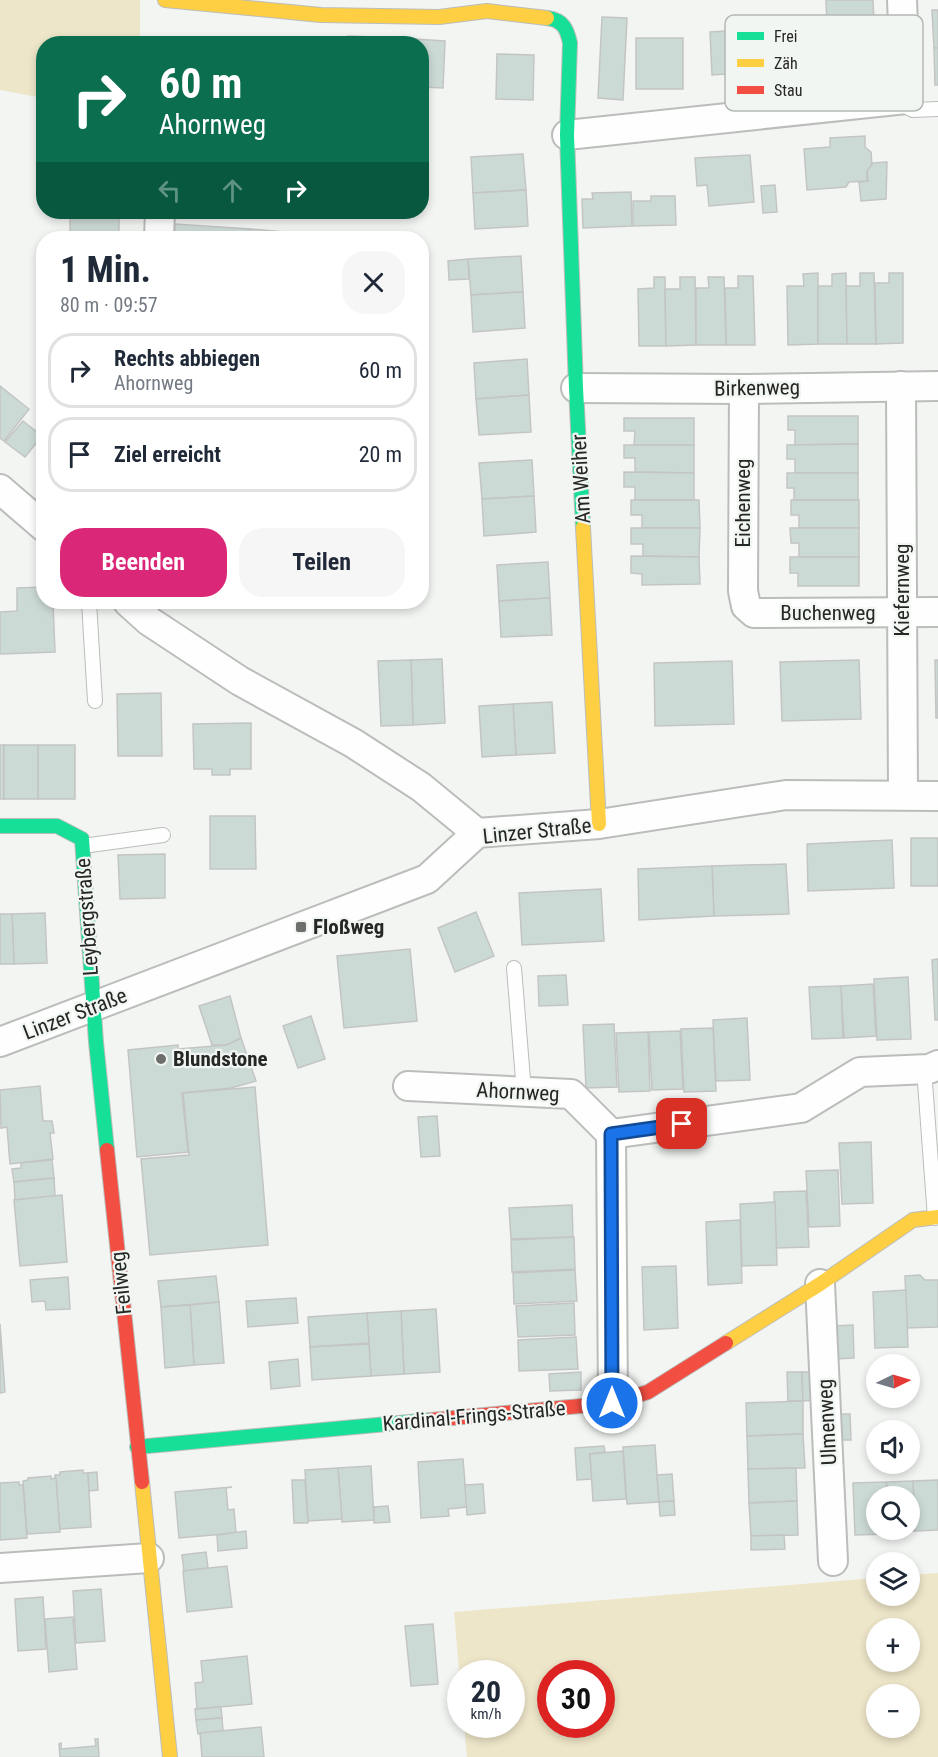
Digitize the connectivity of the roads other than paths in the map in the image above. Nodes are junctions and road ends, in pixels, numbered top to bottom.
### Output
1 (165, 0) edge
2 (902, 0) edge
3 (487, 6) edge
4 (903, 15) edge
5 (938, 109) edge
6 (923, 110) edge
7 (793, 111) edge
8 (567, 135) junction
9 (901, 386) junction
10 (938, 386) edge
11 (576, 388) junction
12 (744, 389) junction
13 (0, 489) edge
14 (36, 520) edge
15 (89, 609) edge
16 (150, 611) edge
17 (902, 612) junction
18 (938, 612) edge
19 (754, 613) joint
20 (95, 701) dead end
21 (903, 795) junction
22 (938, 796) edge
23 (598, 824) junction
24 (0, 826) edge
25 (477, 834) junction
26 (164, 835) dead end
27 (83, 846) junction
28 (514, 968) dead end
29 (93, 1008) junction
30 (0, 1042) edge
31 (931, 1067) edge
32 (408, 1086) dead end
33 (524, 1092) junction
34 (611, 1134) junction
35 (937, 1218) edge
36 (820, 1284) junction
37 (612, 1403) junction
38 (137, 1447) junction
39 (149, 1558) junction
40 (834, 1561) dead end
41 (0, 1568) edge
42 (170, 1757) edge

1 - 3 street, Am Weiher
2 - 4 street
3 - 8 street, Am Weiher
5 - 6 lane
7 - 8 street
8 - 11 street, Am Weiher
9 - 10 street, Birkenweg
9 - 12 street, Birkenweg
9 - 17 street, Kiefernweg
11 - 12 street, Birkenweg
11 - 23 street, Am Weiher
12 - 19 street, Eichenweg
13 - 14 street
15 - 20 lane
16 - 25 street
17 - 18 street, Buchenweg
17 - 19 street, Buchenweg
17 - 21 street, Kiefernweg
21 - 22 street, Linzer Straße
21 - 23 street, Linzer Straße
23 - 25 street, Linzer Straße
24 - 27 street, Leybergstraße
25 - 29 street, Linzer Straße
26 - 27 lane
27 - 29 street, Leybergstraße
28 - 33 lane
29 - 30 street, Linzer Straße
29 - 38 street, Feilweg
31 - 34 street
31 - 35 lane
32 - 33 street, Ahornweg
33 - 34 street, Ahornweg
34 - 37 street
35 - 36 street, Kardinal-Frings-Straße
36 - 37 street, Kardinal-Frings-Straße
36 - 40 street, Ulmenweg
37 - 38 street, Kardinal-Frings-Straße
38 - 39 street, Feilweg
39 - 41 street
39 - 42 street, Feilweg

